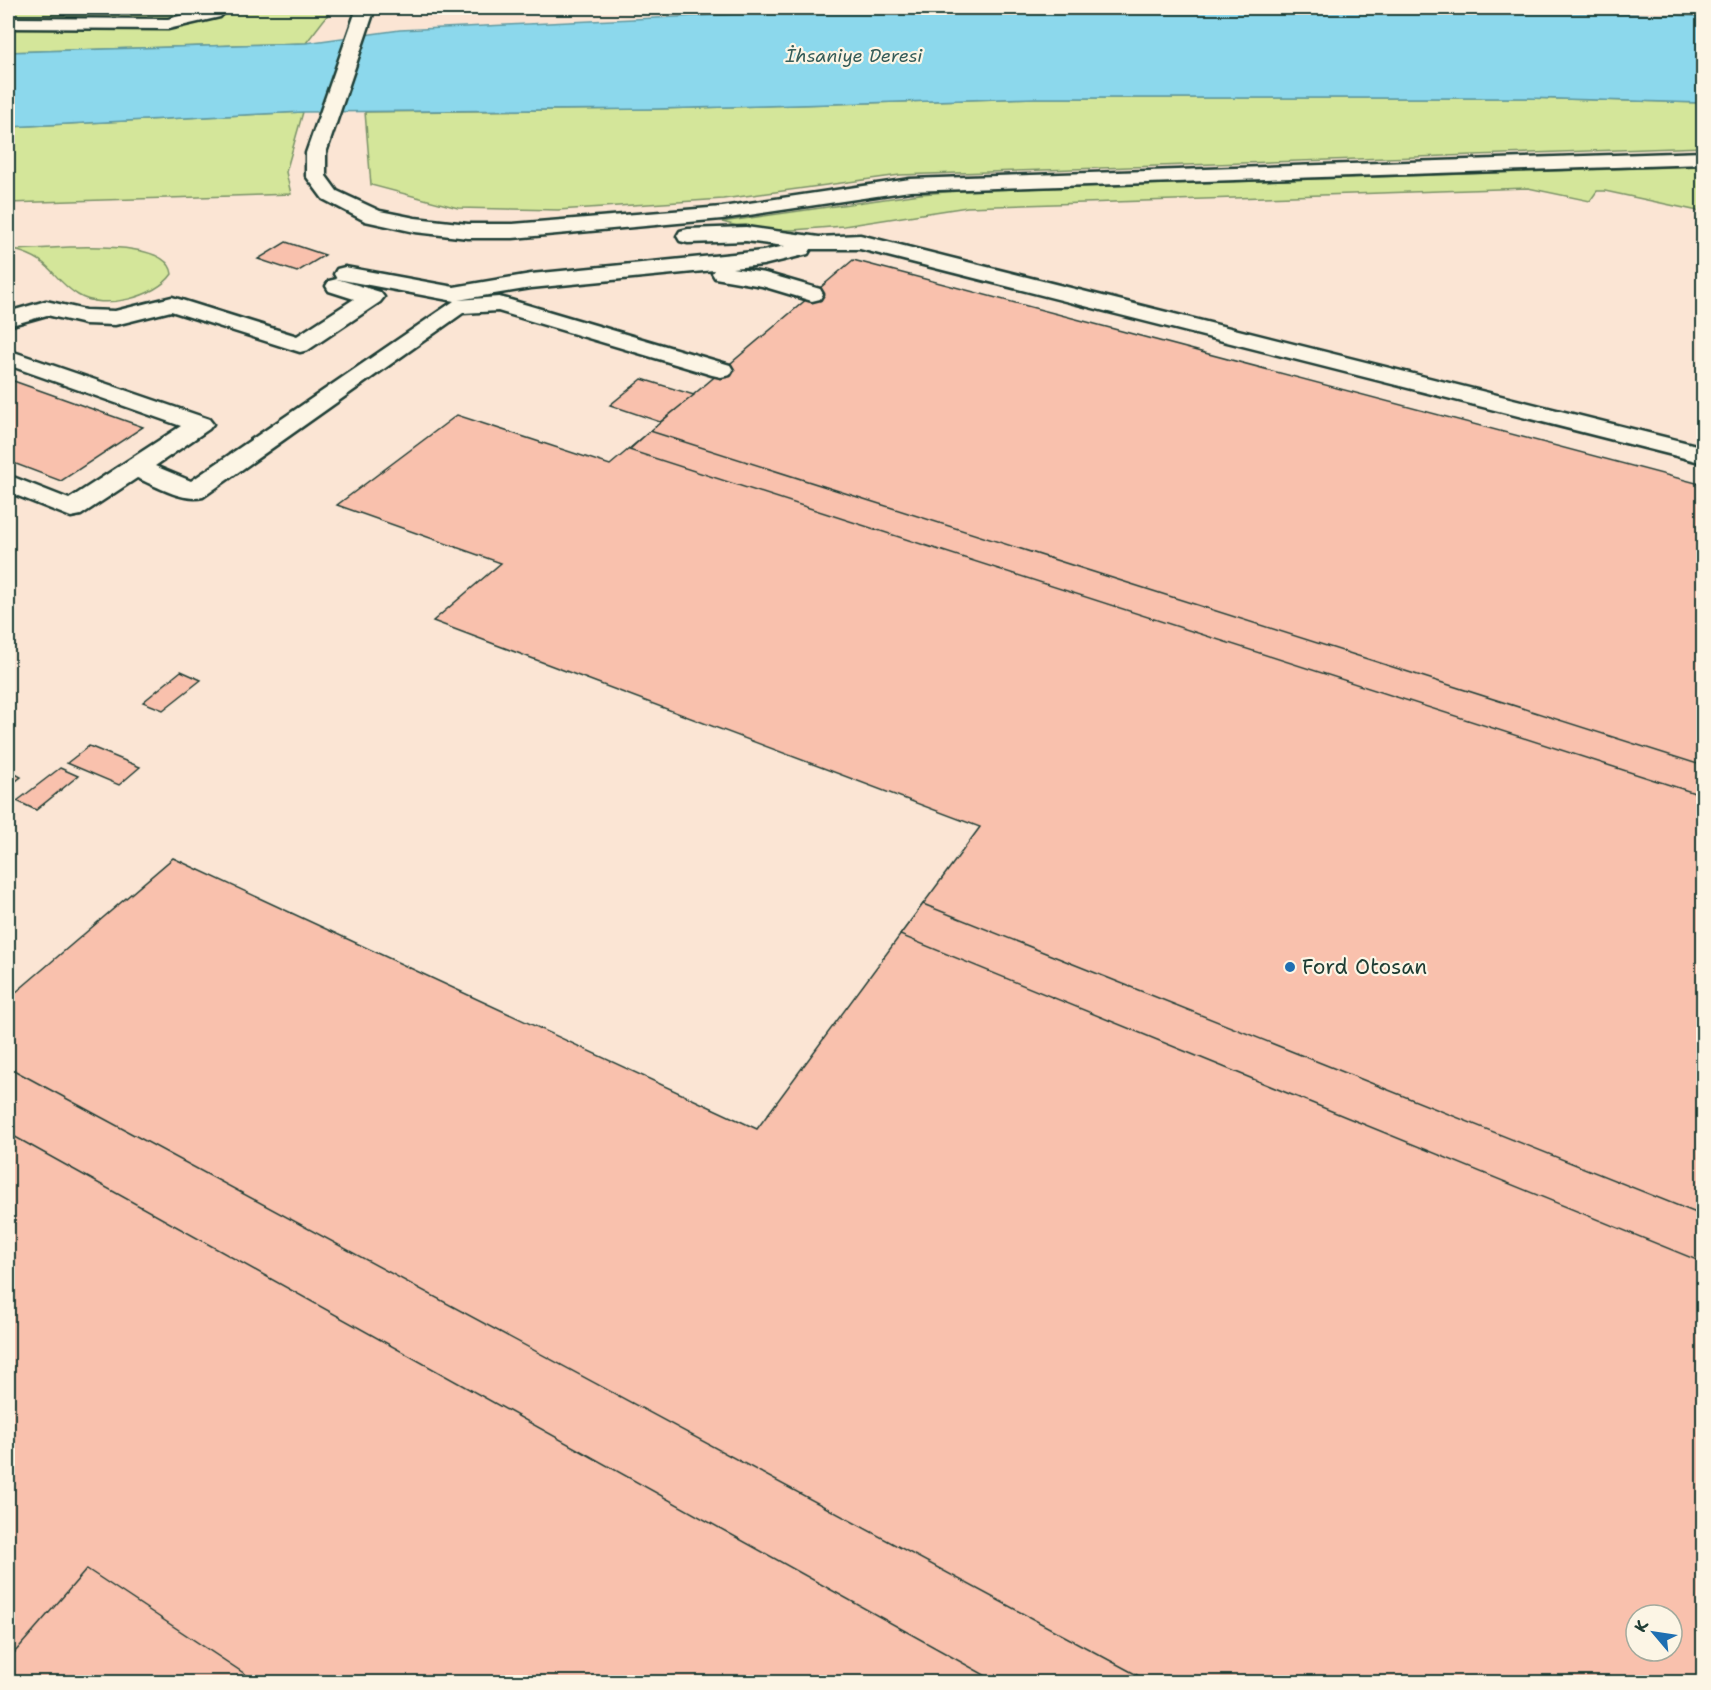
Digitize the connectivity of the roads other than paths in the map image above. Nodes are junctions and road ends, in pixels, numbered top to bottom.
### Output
1 (220, 8) edge
2 (366, 8) edge
3 (8, 23) edge
4 (1704, 158) edge
5 (513, 231) junction
6 (819, 244) junction
7 (681, 266) junction
8 (812, 294) dead end
9 (372, 297) junction
10 (457, 308) junction
11 (8, 319) edge
12 (8, 357) edge
13 (721, 370) dead end
14 (1704, 455) edge
15 (135, 468) junction
16 (8, 483) edge

1 - 3 lane
2 - 5 lane
4 - 5 lane
5 - 6 lane
6 - 7 lane
6 - 14 lane
7 - 8 lane
7 - 9 lane
9 - 10 lane
9 - 11 lane
10 - 13 lane
10 - 15 lane
12 - 15 lane
15 - 16 lane

